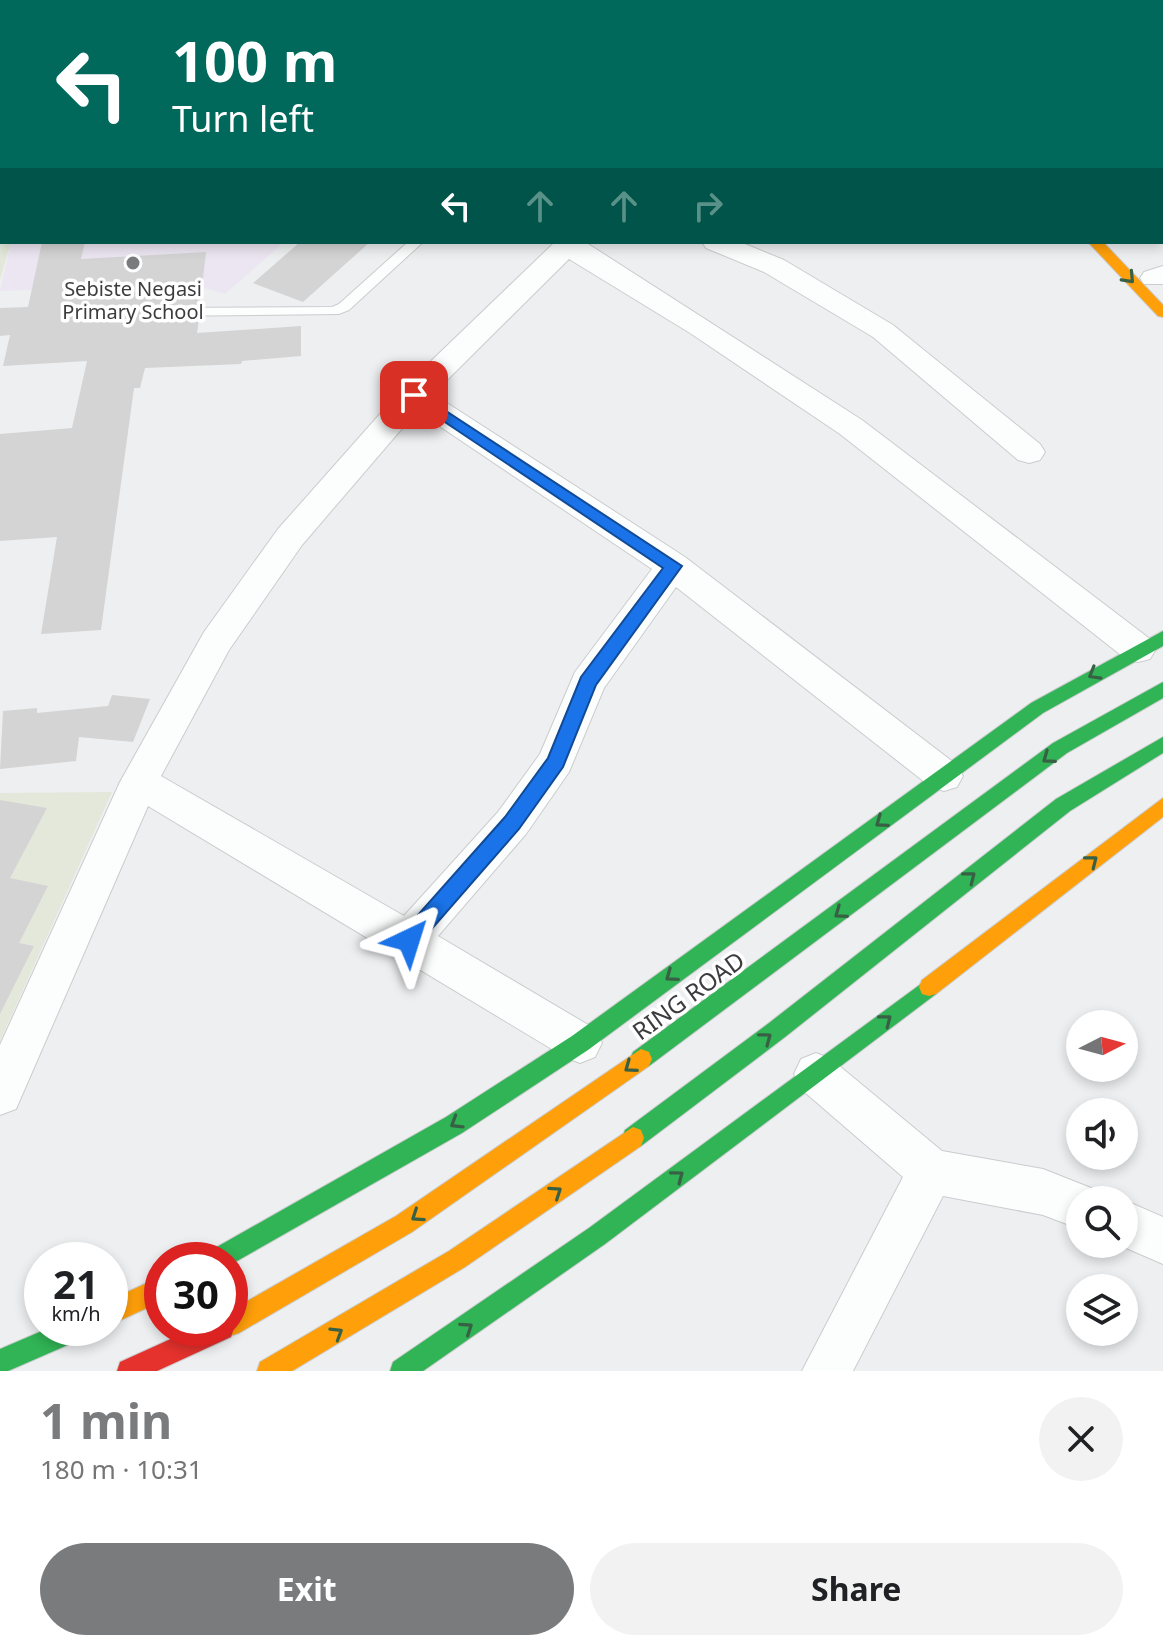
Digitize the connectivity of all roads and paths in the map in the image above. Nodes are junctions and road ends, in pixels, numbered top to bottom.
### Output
1 (414, 244) edge
2 (569, 244) edge
3 (721, 244) edge
4 (1097, 244) edge
5 (1121, 244) edge
6 (1160, 280) edge
7 (154, 312) dead end
8 (1163, 313) edge
9 (414, 395) junction
10 (1029, 452) dead end
11 (673, 566) junction
12 (1150, 644) edge
13 (1163, 689) edge
14 (1163, 744) edge
15 (944, 776) junction
16 (139, 782) junction
17 (1163, 806) edge
18 (409, 940) junction
19 (580, 1043) junction
20 (816, 1074) junction
21 (0, 1094) edge
22 (931, 1171) junction
23 (1066, 1201) edge
24 (1138, 1229) edge
25 (1163, 1241) edge
26 (248, 1242) edge
27 (248, 1314) edge
28 (36, 1346) edge
29 (183, 1346) edge
30 (0, 1362) edge
31 (129, 1371) edge
32 (269, 1371) edge
33 (402, 1371) edge
34 (827, 1371) edge

1 - 7 lane
2 - 9 street
2 - 12 street
3 - 10 street
4 -> 8 main road
5 - 6 main road
9 - 11 street
9 - 16 street
11 - 15 street
11 - 18 street
12 -> 15 main road
13 -> 27 main road, RING ROAD
32 -> 14 main road
15 -> 19 main road
16 - 18 street
16 - 21 street
20 -> 17 main road
18 - 19 street
19 -> 26 main road
20 - 22 street
33 -> 20 main road
22 - 23 street
22 - 34 street
24 - 25 street
28 - 30 main road
29 - 31 main road

